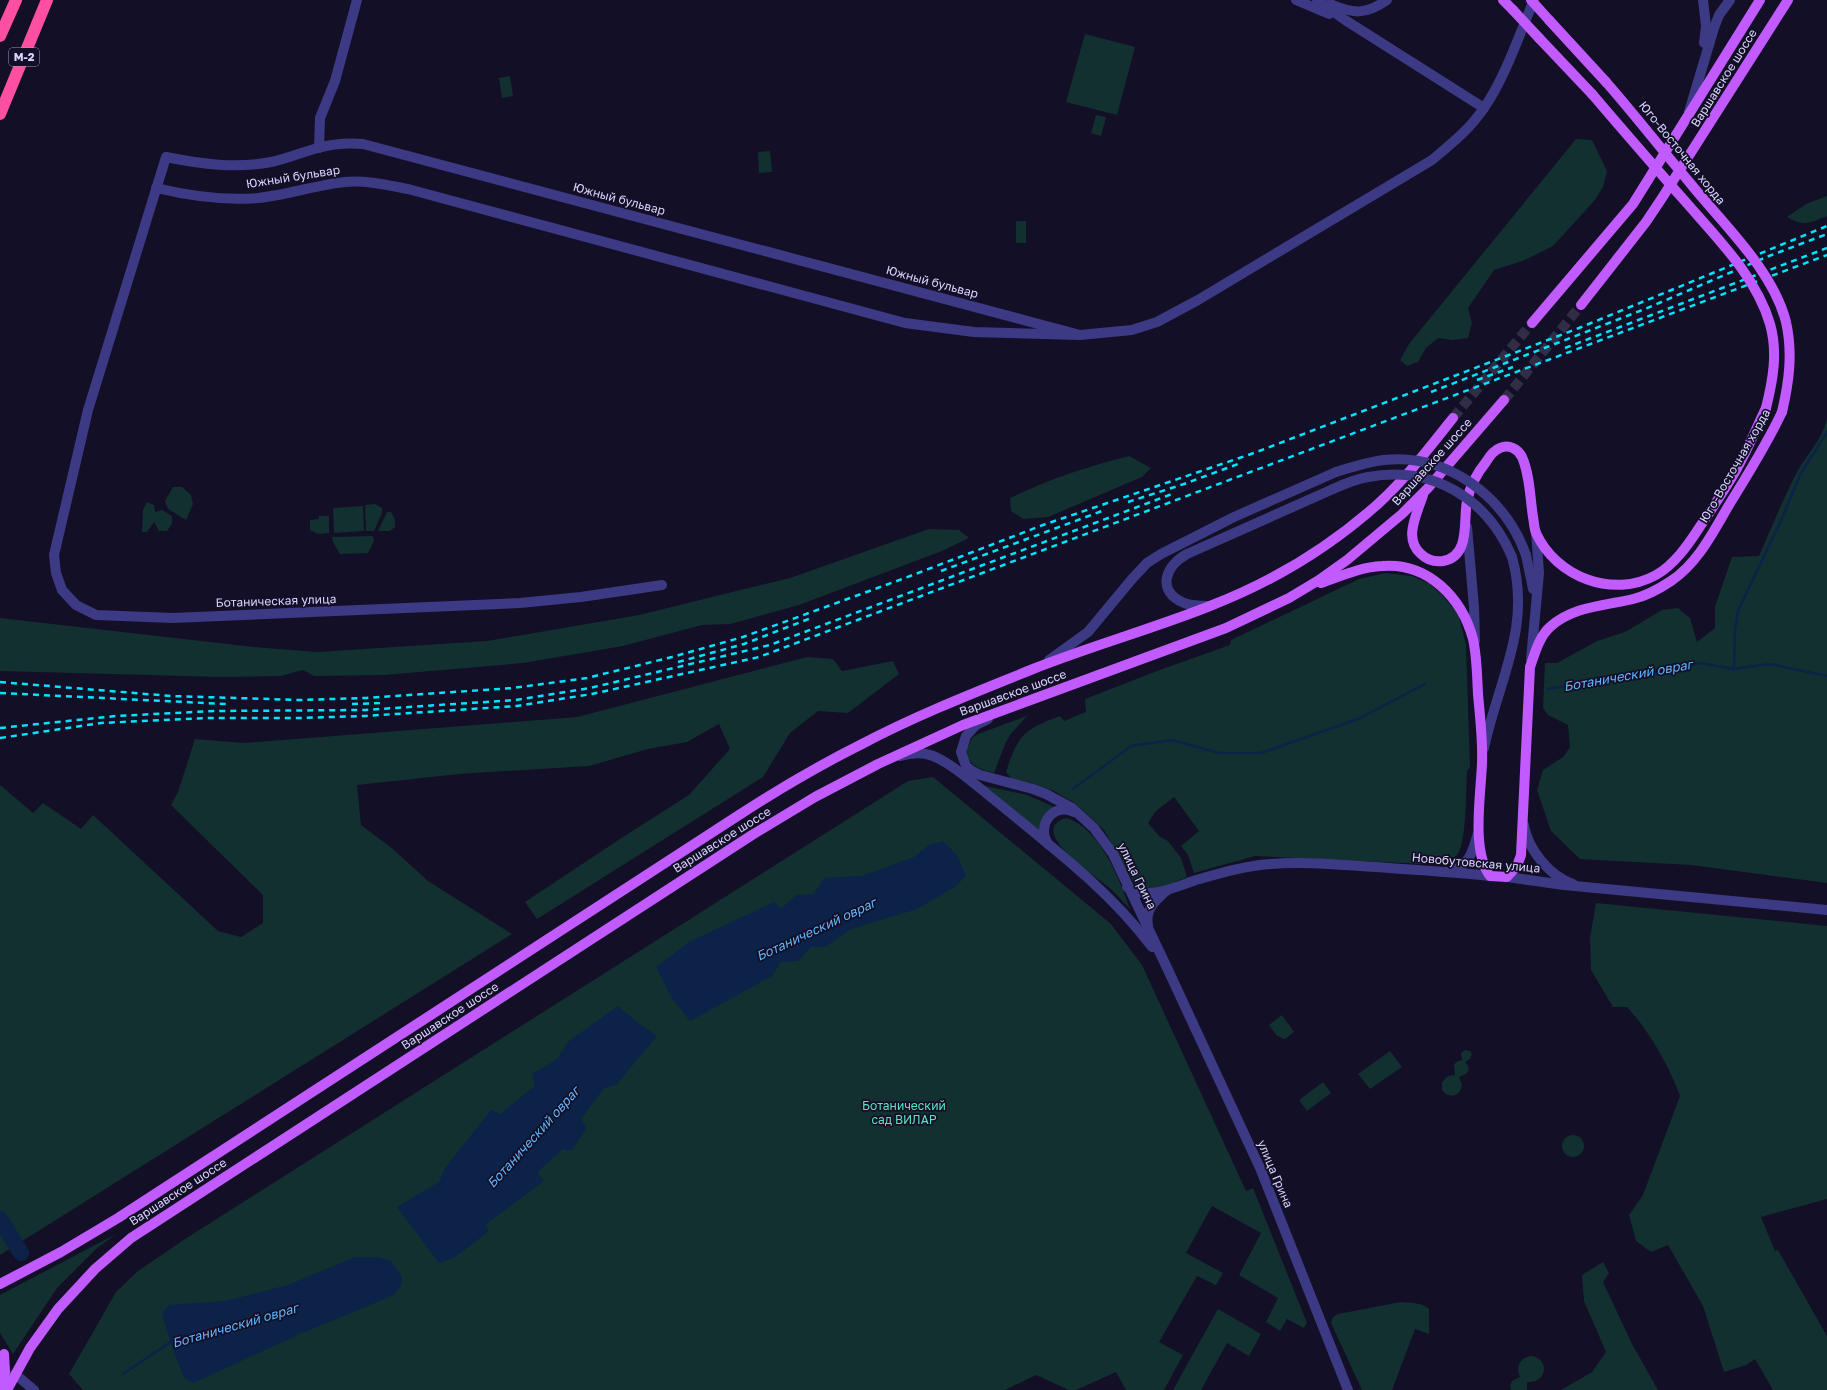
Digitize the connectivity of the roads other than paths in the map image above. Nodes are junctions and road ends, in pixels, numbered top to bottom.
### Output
1 (16, 0) edge
2 (47, 0) edge
3 (357, 0) edge
4 (1296, 0) edge
5 (1318, 0) edge
6 (1387, 0) edge
7 (1504, 0) edge
8 (1532, 0) edge
9 (1703, 0) edge
10 (1730, 0) edge
11 (1760, 0) edge
12 (1788, 0) edge
13 (1345, 20) junction
14 (0, 36) edge
15 (1702, 67) junction
16 (1484, 108) junction
17 (0, 114) edge
18 (1687, 118) junction
19 (319, 148) junction
20 (156, 188) junction
21 (1581, 305) tunnel mouth
22 (1532, 323) tunnel mouth
23 (1080, 336) junction
24 (1504, 400) tunnel mouth
25 (1453, 418) tunnel mouth
26 (1423, 493) junction
27 (1467, 521) junction
28 (1536, 532) junction
29 (662, 585) dead end
30 (1299, 592) junction
31 (1209, 606) junction
32 (1535, 617) junction
33 (1475, 652) junction
34 (1530, 667) junction
35 (1035, 668) junction
36 (1020, 704) junction
37 (1482, 763) junction
38 (878, 764) junction
39 (1524, 812) junction
40 (1084, 818) junction
41 (1479, 830) junction
42 (1049, 845) junction
43 (1450, 872) junction
44 (1490, 876) junction
45 (1507, 877) junction
46 (1127, 887) junction
47 (1588, 888) junction
48 (1166, 891) junction
49 (1153, 893) junction
50 (1137, 907) junction
51 (1827, 910) edge
52 (1138, 928) junction
53 (1149, 930) junction
54 (1169, 972) junction
55 (0, 1284) edge
56 (2, 1350) edge
57 (15, 1374) junction
58 (3, 1390) edge
59 (7, 1390) edge
60 (34, 1390) edge
61 (1348, 1390) edge

1 - 14 highway, М-2
2 - 17 highway, М-2
3 - 19 street
4 - 13 street
5 - 6 street
5 - 13 street
7 - 28 main road, Юго-Восточная хорда, bridge
8 - 16 street, Южный бульвар
8 - 34 main road, Юго-Восточная хорда, bridge
9 - 15 street
10 - 15 street
11 - 18 main road, Варшавское шоссе
12 - 21 main road, Варшавское шоссе
13 - 16 street
15 - 18 street
16 - 23 street, Южный бульвар
18 - 22 main road, Варшавское шоссе
19 - 20 street, Южный бульвар
19 - 23 street, Южный бульвар
20 - 23 street, Южный бульвар
20 - 29 street, Ботаническая улица
24 - 26 main road, Варшавское шоссе
25 - 31 main road, Варшавское шоссе
26 - 27 main road, Юго-Восточная хорда
26 - 30 main road, Варшавское шоссе
27 - 28 main road, Юго-Восточная хорда
27 - 33 street
28 - 32 street
30 - 33 main road
30 - 36 main road, Варшавское шоссе
31 - 35 main road, Варшавское шоссе
31 - 37 street, bridge
32 - 34 street
32 - 35 street, bridge
33 - 37 main road
34 - 39 main road, Юго-Восточная хорда
35 - 55 main road, Варшавское шоссе
36 - 38 main road, Варшавское шоссе
36 - 40 street
37 - 41 main road
38 - 42 street, улица Грина
38 - 57 main road, Варшавское шоссе
39 - 45 main road, Юго-Восточная хорда
39 - 47 street
40 - 42 street
40 - 46 street, улица Грина
41 - 43 street
41 - 44 main road
42 - 52 street, улица Грина
43 - 44 street, Новобутовская улица
43 - 48 street, Новобутовская улица
44 - 45 main road, Новобутовская улица
45 - 47 street, Новобутовская улица
46 - 49 street, Новобутовская улица
46 - 50 street, улица Грина
47 - 51 street, Новобутовская улица
48 - 49 street, Новобутовская улица
48 - 53 street
49 - 50 street
50 - 52 street
50 - 53 street, улица Грина
52 - 54 street, улица Грина
53 - 54 street, улица Грина
54 - 61 street, улица Грина
56 - 57 main road
56 - 58 main road
57 - 59 main road, Варшавское шоссе
57 - 60 street

